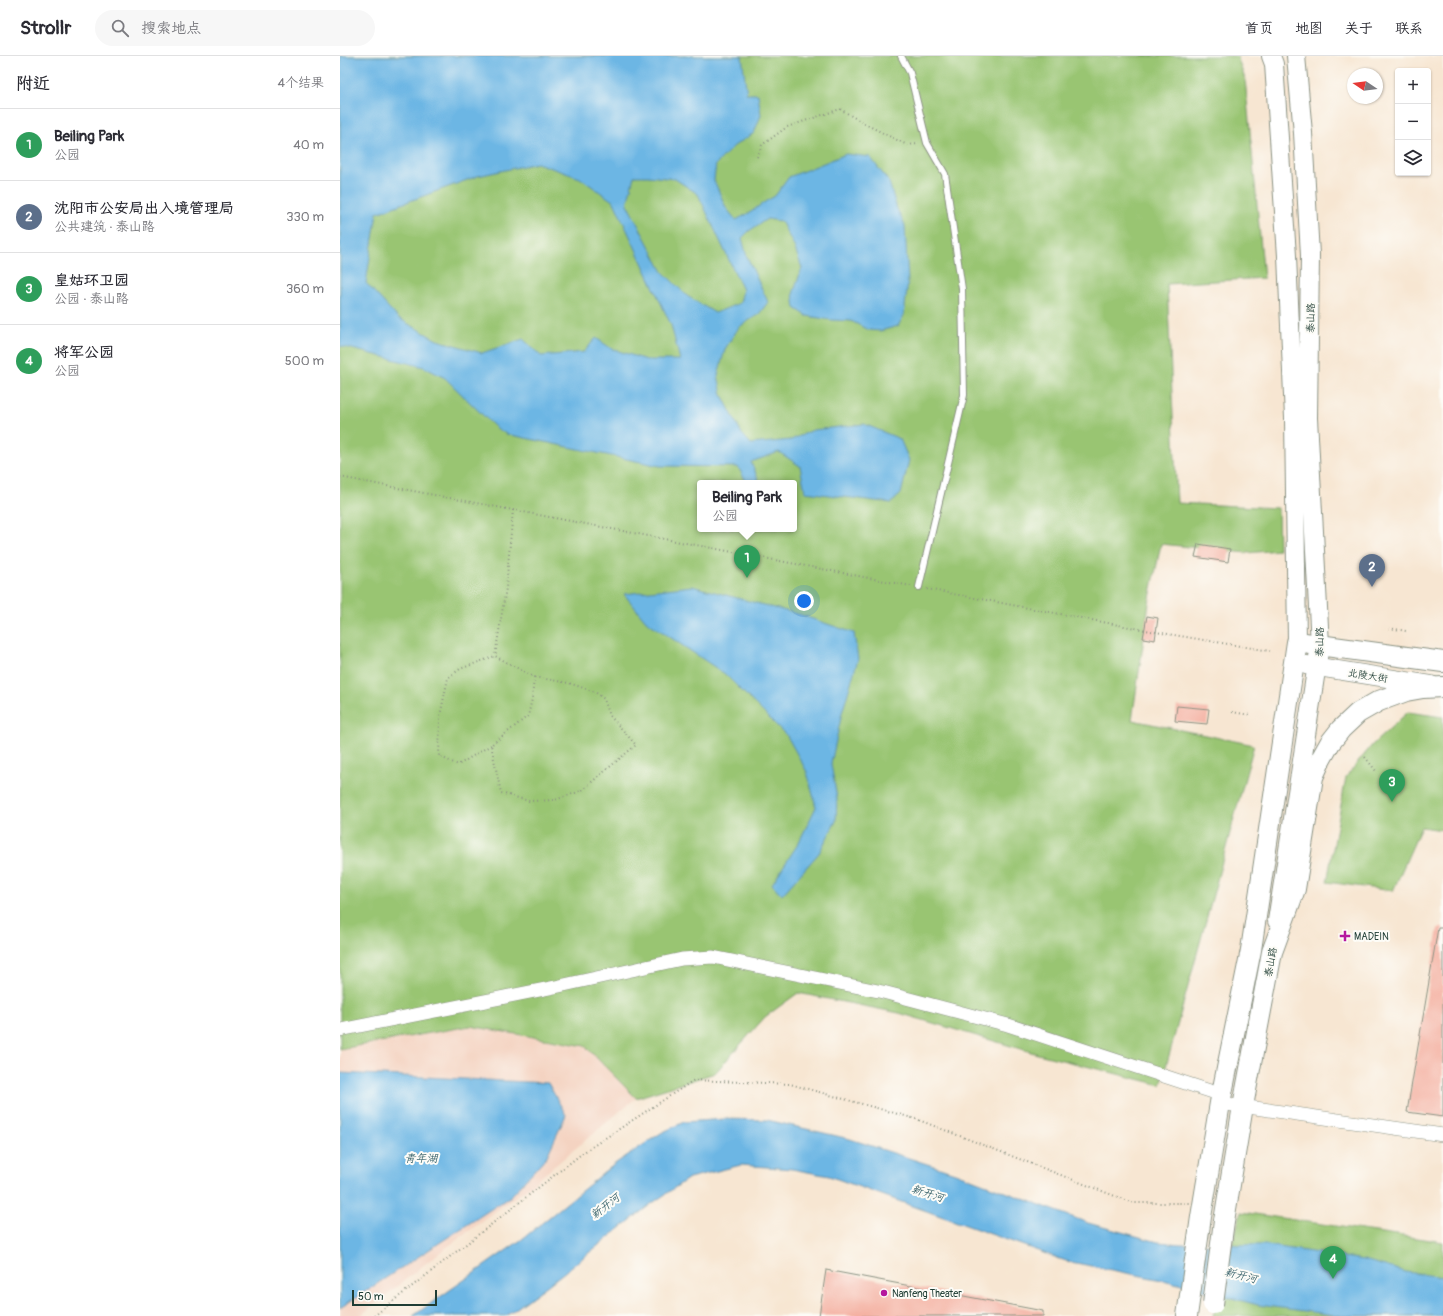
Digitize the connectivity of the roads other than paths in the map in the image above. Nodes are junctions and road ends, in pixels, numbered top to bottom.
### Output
1 (901, 56) edge
2 (1270, 56) edge
3 (1296, 56) edge
4 (919, 587) road end
5 (1296, 642) junction
6 (1320, 645) junction
7 (1443, 662) edge
8 (1294, 663) junction
9 (1318, 667) junction
10 (1443, 687) edge
11 (1272, 952) junction
12 (340, 1030) edge
13 (1221, 1099) junction
14 (1243, 1106) junction
15 (1443, 1135) edge
16 (1189, 1309) edge
17 (1212, 1310) edge

1 - 4 lane
2 - 5 main road, 泰山路
3 - 6 main road, 泰山路
5 - 6 main road
5 - 8 main road, 泰山路
6 - 7 main road
6 - 9 main road, 泰山路
8 - 9 main road, 北陵大街
8 - 13 main road, 泰山路
9 - 10 main road, 北陵大街
9 - 11 main road, 泰山路
10 - 11 main road
11 - 14 main road, 泰山路
12 - 13 street
13 - 14 street
13 - 16 main road, 泰山路
14 - 15 street
14 - 17 main road, 泰山路, bridge

